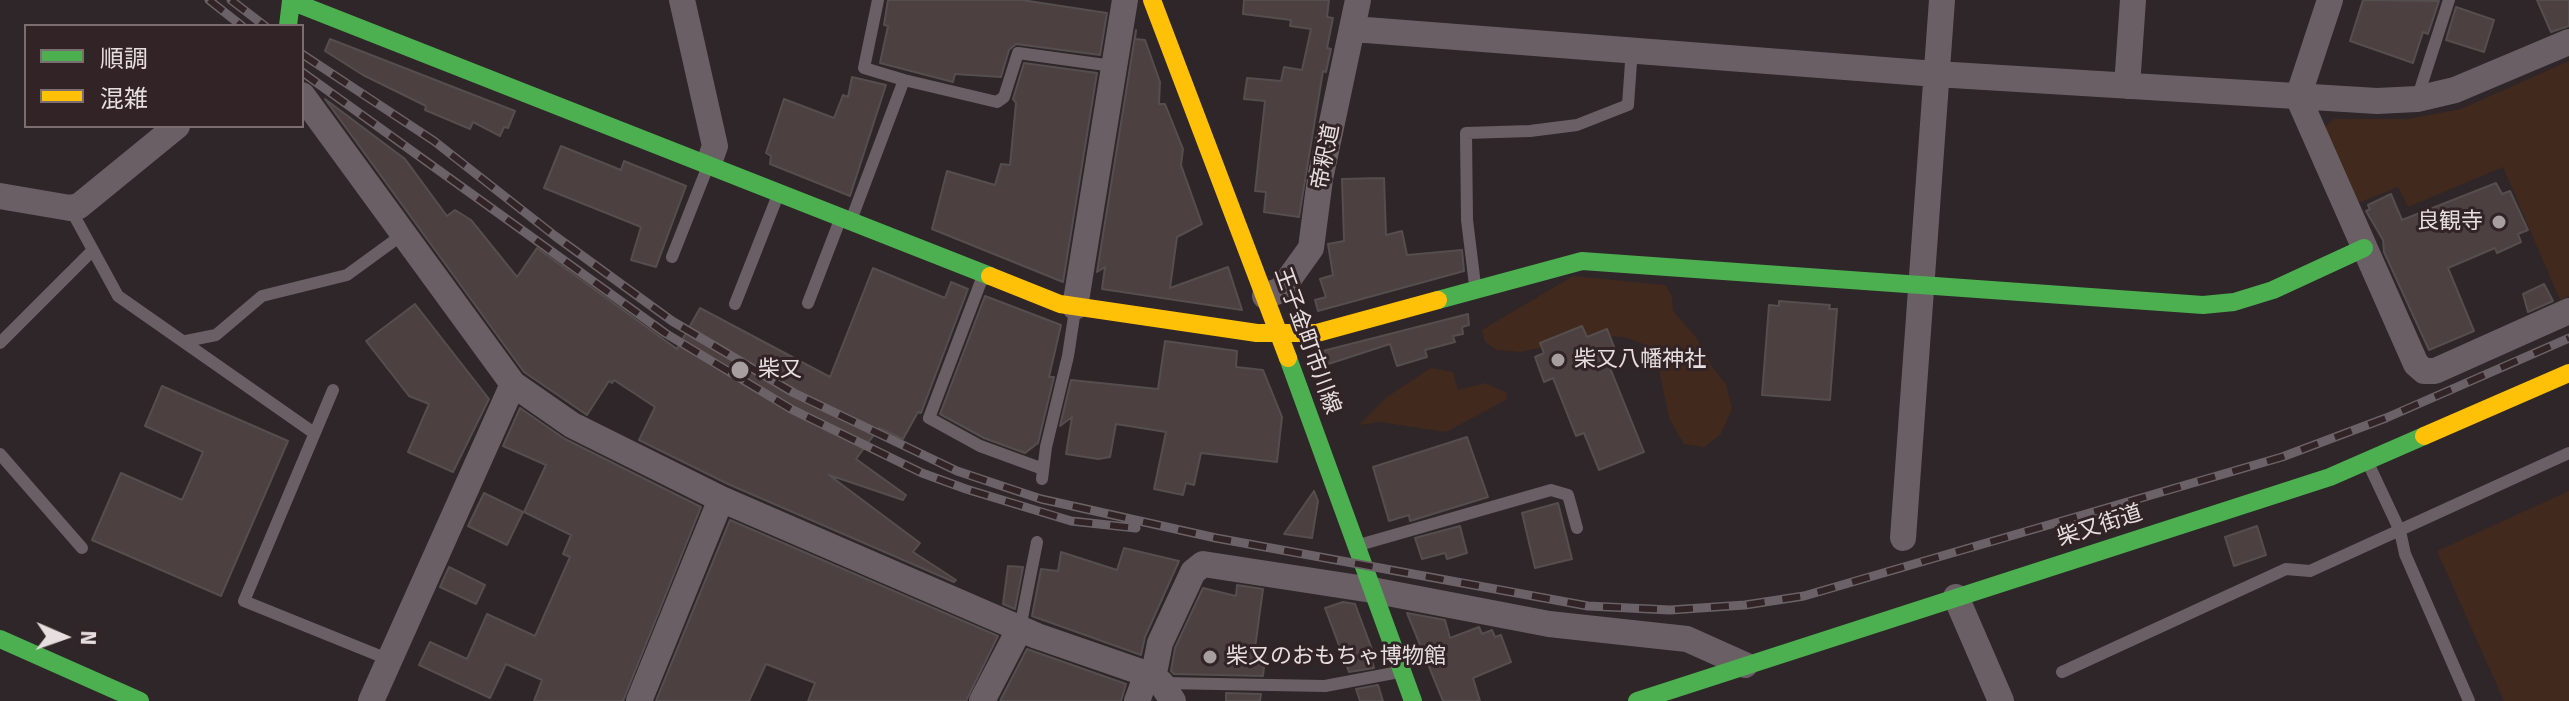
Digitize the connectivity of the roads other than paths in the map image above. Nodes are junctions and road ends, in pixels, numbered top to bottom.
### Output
1 (290, 0) edge
2 (682, 0) edge
3 (878, 0) edge
4 (1125, 0) edge
5 (1152, 0) edge
6 (1358, 0) edge
7 (1942, 0) edge
8 (2133, 0) edge
9 (2330, 0) edge
10 (2449, 0) edge
11 (288, 24) edge
12 (1353, 29) junction
13 (2569, 42) edge
14 (1632, 48) junction
15 (1113, 66) junction
16 (1936, 74) junction
17 (904, 80) junction
18 (2127, 86) junction
19 (2298, 97) junction
20 (304, 98) edge
21 (2417, 99) junction
22 (175, 128) edge
23 (709, 163) junction
24 (779, 191) junction
25 (0, 196) edge
26 (70, 208) junction
27 (847, 217) junction
28 (402, 235) junction
29 (2364, 248) junction
30 (93, 250) junction
31 (672, 257) dead end
32 (984, 273) junction
33 (1920, 287) junction
34 (1476, 289) junction
35 (1265, 296) junction
36 (808, 303) dead end
37 (735, 304) dead end
38 (1075, 307) junction
39 (2569, 311) edge
40 (1279, 335) junction
41 (186, 341) junction
42 (0, 343) edge
43 (2569, 373) edge
44 (513, 384) junction
45 (333, 390) dead end
46 (314, 433) junction
47 (2569, 453) edge
48 (0, 454) edge
49 (2367, 462) junction
50 (721, 499) junction
51 (1577, 528) dead end
52 (2400, 531) junction
53 (1903, 538) dead end
54 (1037, 542) dead end
55 (1356, 546) junction
56 (82, 548) dead end
57 (1372, 590) junction
58 (1956, 597) junction
59 (1020, 628) junction
60 (0, 639) edge
61 (390, 660) junction
62 (1745, 665) junction
63 (1402, 671) junction
64 (2062, 672) dead end
65 (1160, 686) edge
66 (99, 693) edge
67 (140, 701) edge
68 (371, 701) edge
69 (639, 701) edge
70 (982, 701) edge
71 (1137, 701) edge
72 (1413, 701) edge
73 (1637, 701) edge
74 (2001, 701) edge
75 (2469, 701) edge

1 - 11 street
1 - 23 street
2 - 23 street
3 - 17 lane
4 - 15 street
5 - 35 street, 王子金町市川線
6 - 12 street, 帝釈道
7 - 16 street
8 - 18 street
9 - 19 street
10 - 21 lane
12 - 14 street
12 - 35 street, 帝釈道
13 - 21 street
14 - 16 street
14 - 34 lane
15 - 17 lane
15 - 38 street
16 - 18 street
16 - 33 street
17 - 27 lane
18 - 19 street
19 - 21 street
19 - 29 street
20 - 28 street
22 - 26 street
23 - 24 street
23 - 31 lane
24 - 27 street
24 - 37 lane
25 - 26 street
26 - 30 lane
27 - 32 street
27 - 36 lane
28 - 41 lane
28 - 44 street
29 - 33 street
29 - 39 street
30 - 41 lane
30 - 42 lane
32 - 38 street
32 - 38 lane
33 - 34 street
33 - 53 street
34 - 40 street
35 - 40 street, 王子金町市川線
38 - 40 street
40 - 55 street, 王子金町市川線
41 - 46 lane
43 - 49 street, 柴又街道
44 - 50 street
44 - 61 street
45 - 46 lane
46 - 61 lane
47 - 52 lane
48 - 56 lane
49 - 52 lane
49 - 58 street, 柴又街道
50 - 59 street
50 - 69 street
51 - 55 lane
52 - 64 lane
52 - 75 lane
54 - 59 lane
55 - 57 street, 王子金町市川線
57 - 62 street
57 - 63 street, 王子金町市川線
57 - 65 street
58 - 62 street, 柴又街道
58 - 74 street
59 - 65 street
59 - 70 street
60 - 66 street
61 - 68 street
62 - 73 street, 柴又街道
63 - 65 lane
63 - 72 street, 王子金町市川線
65 - 71 street
66 - 67 street

